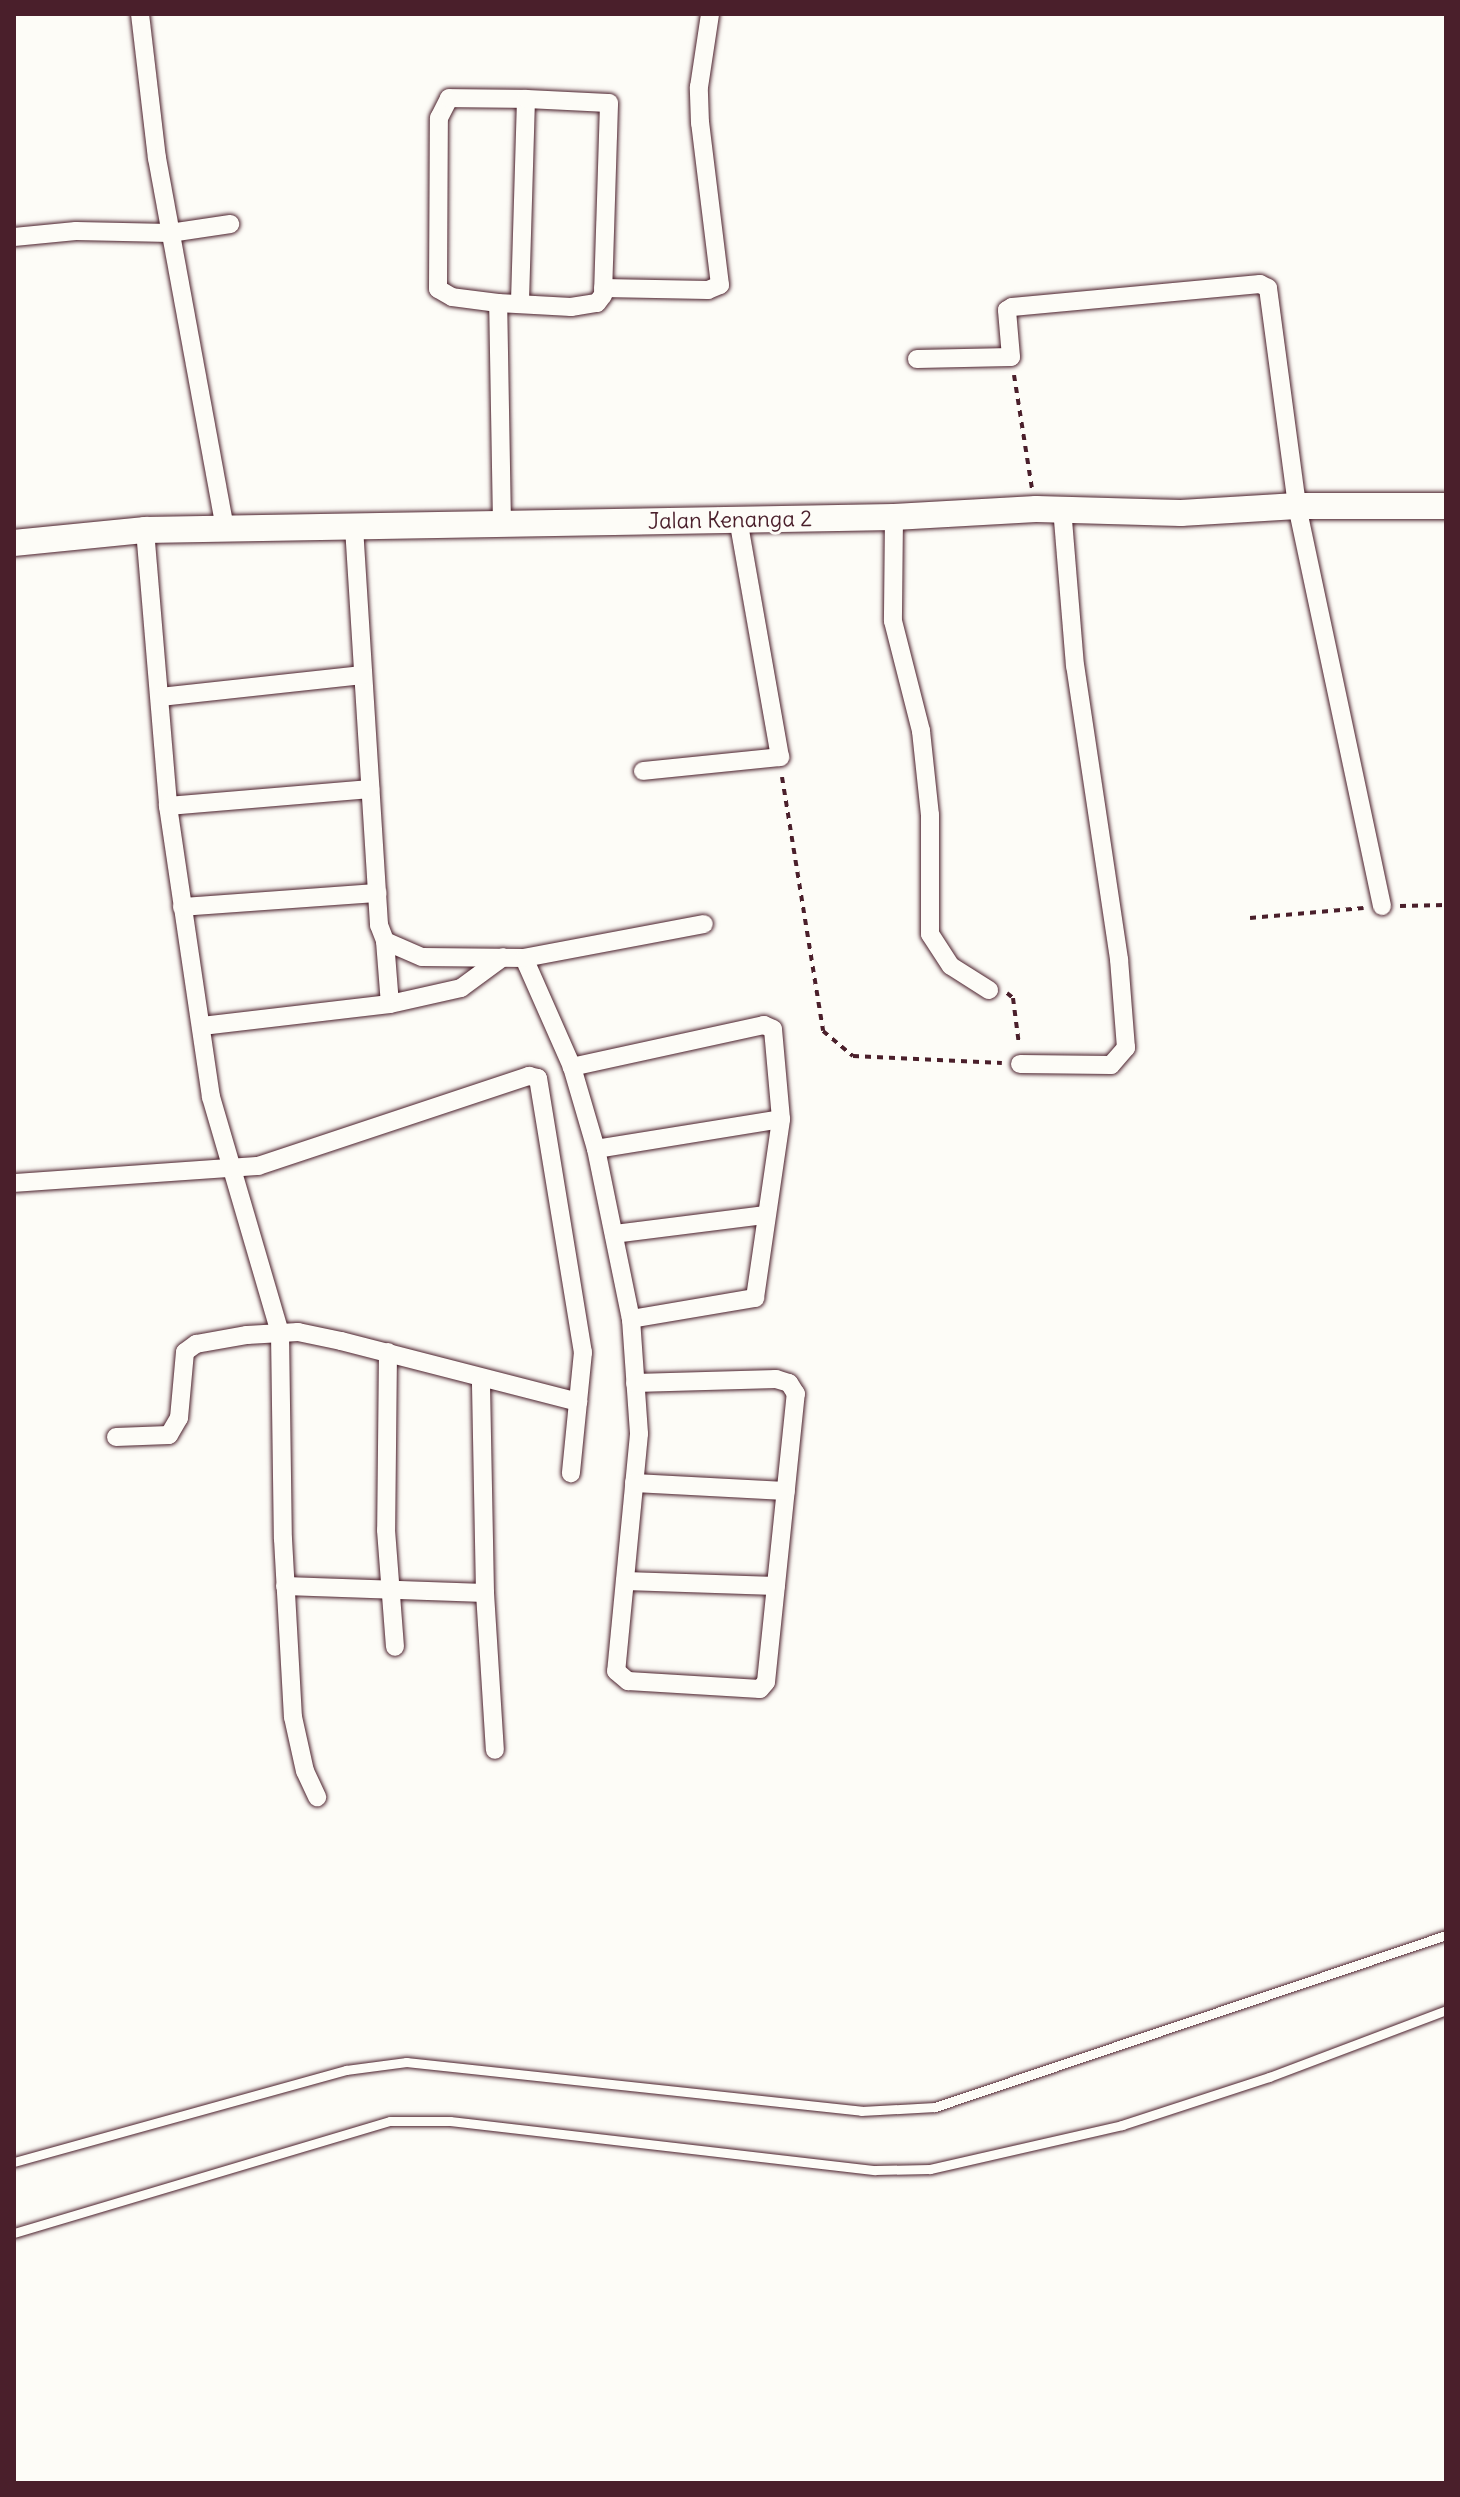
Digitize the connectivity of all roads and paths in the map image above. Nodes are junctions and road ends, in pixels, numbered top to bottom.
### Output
1 (140, 14) edge
2 (710, 14) edge
3 (526, 99) junction
4 (230, 224) dead end
5 (170, 233) junction
6 (14, 237) edge
7 (603, 288) junction
8 (498, 303) junction
9 (520, 303) junction
10 (1011, 357) junction
11 (917, 359) dead end
12 (1297, 506) junction
13 (1446, 506) edge
14 (1036, 509) junction
15 (1062, 509) junction
16 (894, 517) junction
17 (738, 520) junction
18 (502, 524) junction
19 (354, 527) junction
20 (225, 529) junction
21 (145, 530) junction
22 (14, 543) edge
23 (363, 675) junction
24 (160, 697) junction
25 (780, 757) junction
26 (643, 771) dead end
27 (370, 789) junction
28 (168, 806) junction
29 (377, 893) junction
30 (1446, 905) edge
31 (1382, 906) junction
32 (182, 907) junction
33 (1250, 918) dead end
34 (704, 924) dead end
35 (385, 941) junction
36 (503, 957) junction
37 (524, 958) junction
38 (989, 990) joint
39 (390, 1004) junction
40 (202, 1026) junction
41 (1020, 1064) junction
42 (572, 1067) junction
43 (781, 1119) junction
44 (596, 1149) junction
45 (230, 1167) junction
46 (14, 1183) edge
47 (765, 1215) junction
48 (614, 1234) junction
49 (631, 1319) junction
50 (280, 1333) junction
51 (388, 1352) junction
52 (481, 1378) junction
53 (635, 1383) junction
54 (578, 1402) junction
55 (116, 1437) dead end
56 (571, 1473) dead end
57 (634, 1483) junction
58 (786, 1491) junction
59 (625, 1581) junction
60 (285, 1586) junction
61 (776, 1586) junction
62 (392, 1592) junction
63 (485, 1593) junction
64 (395, 1647) dead end
65 (495, 1750) dead end
66 (317, 1797) dead end
67 (1446, 1935) edge
68 (1446, 2010) edge
69 (14, 2162) edge
70 (14, 2233) edge

1 - 5 street
2 - 7 street
3 - 7 street
3 - 8 street
3 - 9 street
4 - 5 street
5 - 6 street
5 - 20 street
7 - 9 street
8 - 9 street
8 - 18 street
10 - 11 street
10 - 12 street
10 - 14 path
12 - 13 main road, Jalan Kenanga 2
12 - 15 main road, Jalan Kenanga 2
12 - 31 street
14 - 15 main road, Jalan Kenanga 2
14 - 16 main road, Jalan Kenanga 2
15 - 41 street
16 - 17 main road, Jalan Kenanga 2
16 - 38 street
17 - 18 main road, Jalan Kenanga 2
17 - 25 street
18 - 19 main road, Jalan Kenanga 2
19 - 20 main road, Jalan Kenanga 2
19 - 23 street
20 - 21 main road, Jalan Kenanga 2
21 - 22 main road, Jalan Kenanga 2
21 - 24 street
23 - 24 street
23 - 27 street
24 - 28 street
25 - 26 street
25 - 41 path
27 - 28 street
27 - 29 street
28 - 32 street
29 - 32 street
29 - 35 street
30 - 31 path
31 - 33 path
32 - 40 street
34 - 37 street
35 - 36 street
35 - 39 street
36 - 37 street
36 - 39 street
37 - 42 street
38 - 41 path
39 - 40 street
40 - 45 street
42 - 43 street
42 - 44 street
43 - 44 street
43 - 47 street
44 - 48 street
45 - 46 street
45 - 50 street
45 - 54 street
47 - 48 street
47 - 49 street
48 - 49 street
49 - 53 street
50 - 51 street
50 - 55 street
50 - 60 street
51 - 52 street
51 - 62 street
52 - 54 street
52 - 63 street
53 - 57 street
53 - 58 street
54 - 56 street
57 - 58 street
57 - 59 street
58 - 61 street
59 - 61 street
59 - 61 street
60 - 62 street
60 - 66 street
62 - 63 street
62 - 64 street
63 - 65 street
67 - 69 lane
68 - 70 lane

